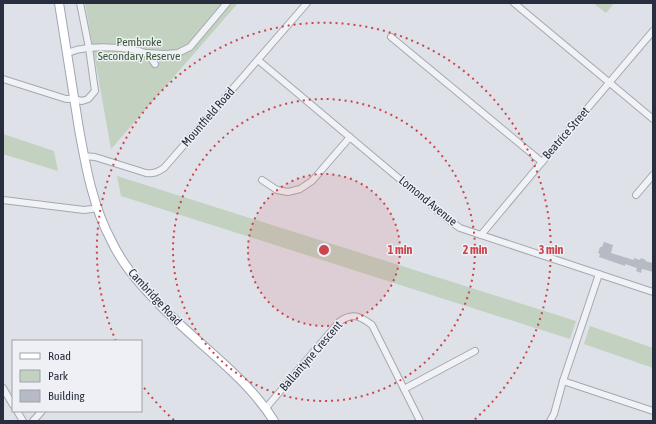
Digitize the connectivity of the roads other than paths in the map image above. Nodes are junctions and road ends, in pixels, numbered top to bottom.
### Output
1 (59, 3) edge
2 (80, 3) edge
3 (227, 3) edge
4 (306, 3) edge
5 (514, 3) edge
6 (653, 31) edge
7 (391, 37) dead end
8 (89, 48) junction
9 (67, 53) junction
10 (146, 53) junction
11 (258, 60) junction
12 (155, 64) dead end
13 (3, 80) edge
14 (609, 83) junction
15 (74, 99) junction
16 (653, 120) edge
17 (350, 137) junction
18 (84, 156) junction
19 (542, 162) junction
20 (653, 175) edge
21 (262, 180) dead end
22 (636, 195) dead end
23 (3, 200) edge
24 (97, 208) junction
25 (481, 235) junction
26 (599, 274) junction
27 (653, 292) edge
28 (476, 351) dead end
29 (563, 381) junction
30 (3, 388) edge
31 (404, 389) junction
32 (12, 402) edge
33 (266, 408) junction
34 (653, 411) edge
35 (18, 412) edge
36 (41, 412) edge
37 (23, 421) edge
38 (33, 421) edge
39 (274, 421) edge
40 (420, 421) edge
41 (550, 421) edge

1 - 9 main road, Cambridge Road
2 - 8 street
3 - 10 street
4 - 11 street, Mountfield Road
5 - 14 street
6 - 14 street, Beatrice Street
7 - 19 street
8 - 9 street
8 - 10 street
8 - 15 street
9 - 15 main road, Cambridge Road
10 - 12 street
11 - 17 street, Lomond Avenue
11 - 18 street, Mountfield Road
13 - 15 street
14 - 16 street
14 - 19 street, Beatrice Street
15 - 18 main road, Cambridge Road
17 - 21 street
17 - 25 street, Lomond Avenue
18 - 24 main road, Cambridge Road
19 - 25 street, Beatrice Street
20 - 22 street
23 - 24 street
24 - 33 main road, Cambridge Road
25 - 26 street, Lomond Avenue
26 - 27 street, Lomond Avenue
26 - 29 street
28 - 31 street
29 - 34 street
29 - 41 street
30 - 32 street
31 - 33 street, Ballantyne Crescent
31 - 40 street, Ballantyne Crescent
33 - 39 main road, Cambridge Road
35 - 37 street
36 - 38 street

